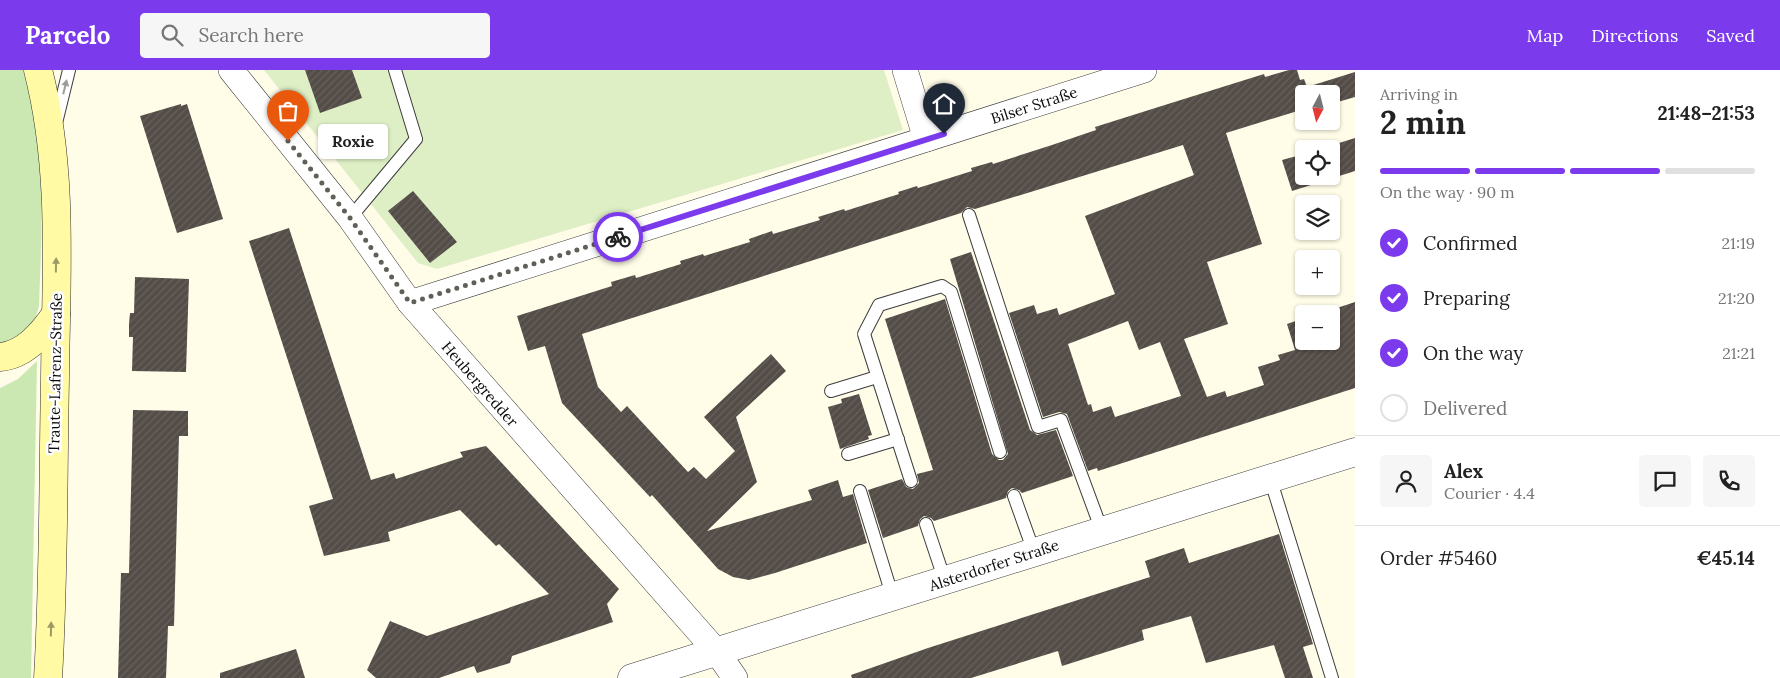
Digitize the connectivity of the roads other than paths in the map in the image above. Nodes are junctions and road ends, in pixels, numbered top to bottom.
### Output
1 (38, 70) edge
2 (69, 70) edge
3 (213, 70) edge
4 (395, 70) edge
5 (905, 70) edge
6 (1144, 70) edge
7 (234, 75) edge
8 (52, 138) junction
9 (926, 139) junction
10 (969, 216) dead end
11 (350, 218) junction
12 (410, 303) junction
13 (56, 314) junction
14 (0, 356) edge
15 (877, 377) junction
16 (830, 391) dead end
17 (898, 439) junction
18 (1000, 452) dead end
19 (1355, 452) edge
20 (848, 454) dead end
21 (1270, 478) junction
22 (911, 480) dead end
23 (860, 491) dead end
24 (1014, 496) dead end
25 (926, 524) dead end
26 (1102, 531) junction
27 (1034, 552) junction
28 (945, 581) junction
29 (893, 598) junction
30 (717, 652) junction
31 (48, 678) edge
32 (632, 678) edge
33 (735, 678) edge
34 (1332, 678) edge

1 - 8 main road, Traute-Lafrenz-Straße
8 -> 2 lane
3 - 7 street, Heubergredder
4 - 11 lane
5 - 9 street
6 - 9 street, Bilser Straße
7 - 11 street, Heubergredder
13 -> 8 main road, Traute-Lafrenz-Straße
9 - 12 street, Bilser Straße
10 - 26 lane
11 - 12 street, Heubergredder
12 - 30 street, Heubergredder
13 - 14 main road
31 -> 13 main road, Traute-Lafrenz-Straße
15 - 16 lane
15 - 17 lane
15 - 18 lane
17 - 20 lane
17 - 22 lane
19 - 21 street, Alsterdorfer Straße
21 - 26 street, Alsterdorfer Straße
21 - 34 lane
23 - 29 lane
24 - 27 lane
25 - 28 lane
26 - 27 street, Alsterdorfer Straße
27 - 28 street, Alsterdorfer Straße
28 - 29 street, Alsterdorfer Straße
29 - 30 street, Alsterdorfer Straße
30 - 32 street, Alsterdorfer Straße
30 - 33 street, Heubergredder

